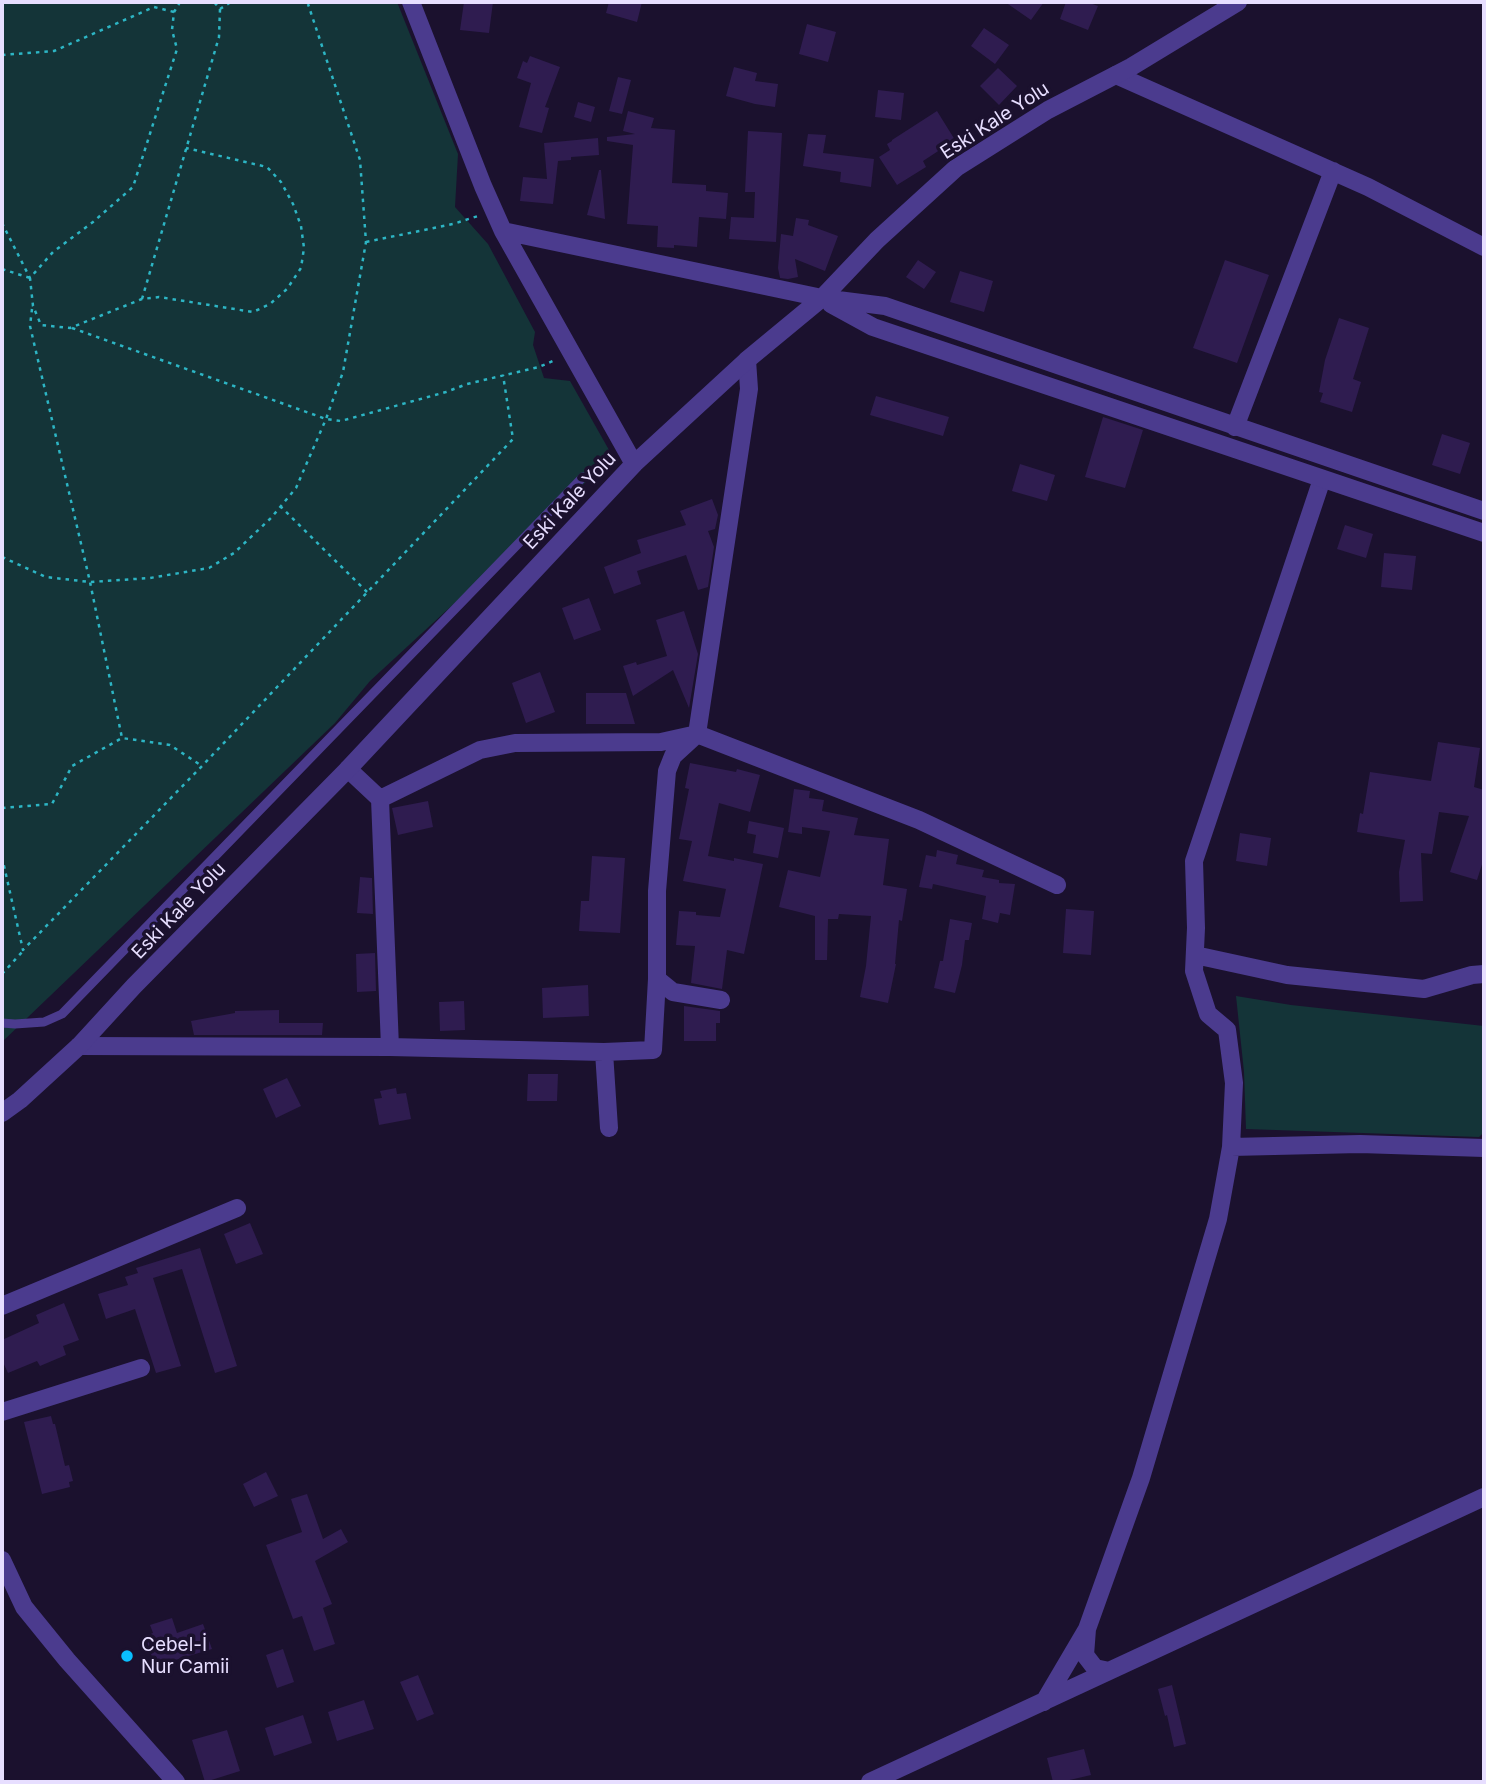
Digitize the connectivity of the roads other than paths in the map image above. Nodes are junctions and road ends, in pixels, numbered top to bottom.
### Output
1 (411, 2) edge
2 (1238, 2) edge
3 (1116, 75) junction
4 (1333, 171) junction
5 (503, 231) junction
6 (1484, 247) edge
7 (822, 298) junction
8 (747, 360) junction
9 (1235, 427) junction
10 (634, 464) junction
11 (583, 477) dead end
12 (1322, 479) junction
13 (1484, 511) edge
14 (1484, 533) edge
15 (697, 734) junction
16 (348, 769) junction
17 (380, 799) junction
18 (1057, 885) dead end
19 (1195, 955) junction
20 (1484, 974) edge
21 (657, 979) junction
22 (721, 1000) dead end
23 (2, 1023) edge
24 (79, 1046) junction
25 (390, 1046) junction
26 (604, 1052) junction
27 (2, 1113) edge
28 (610, 1128) dead end
29 (1231, 1147) junction
30 (1484, 1148) edge
31 (237, 1208) dead end
32 (2, 1307) edge
33 (141, 1368) dead end
34 (2, 1412) edge
35 (1484, 1497) edge
36 (2, 1560) edge
37 (1087, 1629) junction
38 (1109, 1671) junction
39 (1044, 1702) junction
40 (176, 1782) edge
41 (870, 1782) edge

1 - 5 street
2 - 3 street, Eski Kale Yolu
3 - 4 street
3 - 7 street, Eski Kale Yolu
4 - 6 street
4 - 9 street
5 - 7 street
5 - 10 street
7 - 8 street, Eski Kale Yolu
7 - 9 street
7 - 12 street
8 - 10 street, Eski Kale Yolu
8 - 15 street
9 - 13 street
10 - 16 street, Eski Kale Yolu
11 - 23 lane
12 - 14 street
12 - 19 street
15 - 17 street
15 - 18 street
15 - 21 street
16 - 17 street
16 - 24 street, Eski Kale Yolu
17 - 25 street
19 - 20 street
19 - 29 street
21 - 22 street
21 - 26 street
24 - 25 street
24 - 27 street, Eski Kale Yolu
25 - 26 street
26 - 28 street
29 - 30 street
29 - 37 street
31 - 32 street
33 - 34 street
35 - 38 street
36 - 40 street
37 - 38 street
37 - 39 street
38 - 39 street
39 - 41 street

